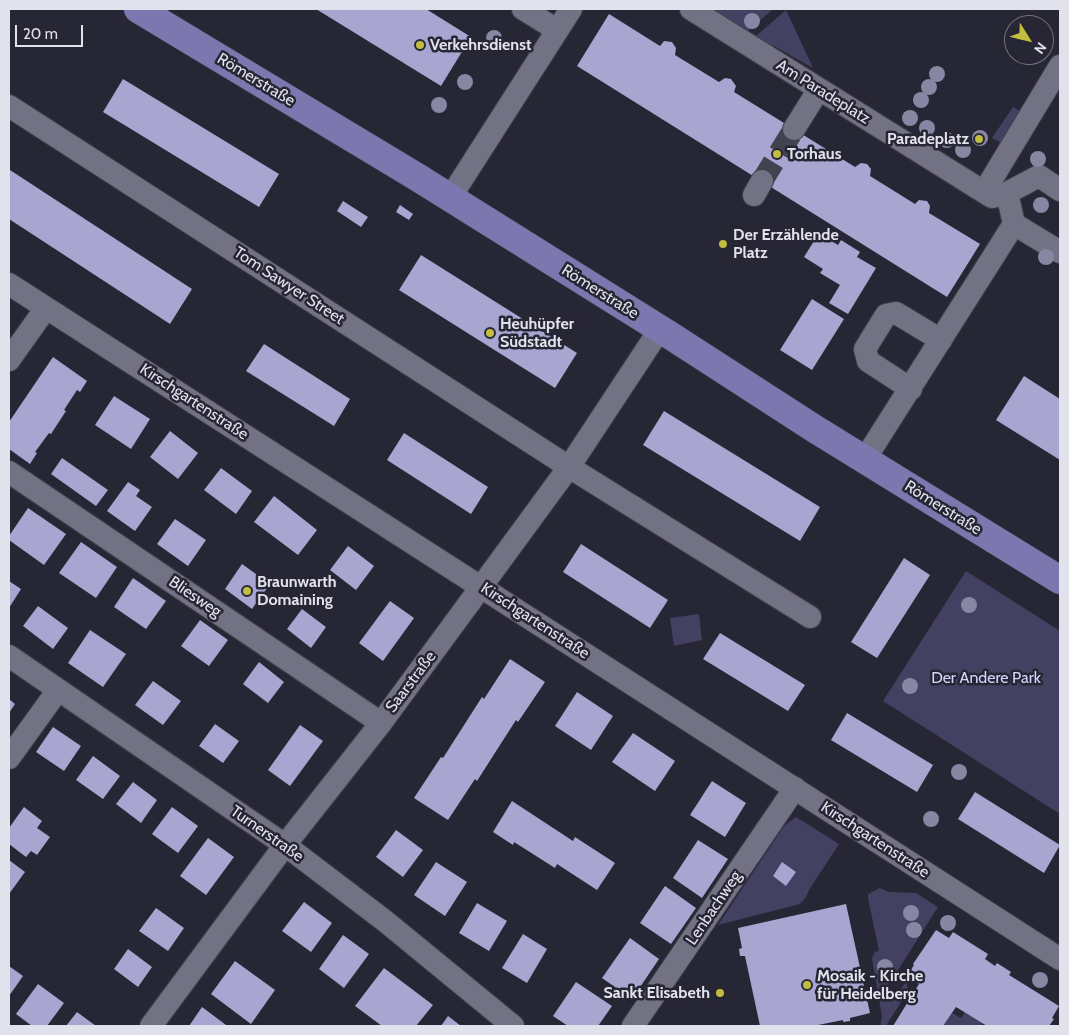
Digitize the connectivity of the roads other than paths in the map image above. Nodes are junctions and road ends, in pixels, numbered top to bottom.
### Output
1 (138, 9) edge
2 (525, 9) edge
3 (571, 9) edge
4 (691, 9) edge
5 (557, 30) junction
6 (1060, 66) edge
7 (819, 89) junction
8 (9, 106) edge
9 (794, 129) tunnel mouth
10 (1060, 190) edge
11 (984, 192) junction
12 (1007, 193) junction
13 (450, 198) junction
14 (1014, 224) junction
15 (1060, 252) edge
16 (9, 284) edge
17 (46, 308) junction
18 (660, 329) junction
19 (941, 340) junction
20 (9, 360) edge
21 (911, 388) junction
22 (866, 460) junction
23 (568, 467) junction
24 (9, 472) edge
25 (1060, 580) edge
26 (481, 587) junction
27 (810, 618) dead end
28 (9, 656) edge
29 (58, 690) junction
30 (381, 723) junction
31 (9, 758) edge
32 (795, 788) junction
33 (285, 845) junction
34 (1060, 959) edge
35 (151, 1026) edge
36 (514, 1026) edge
37 (633, 1026) edge

1 - 13 main road, Römerstraße
2 - 5 street
3 - 5 street
4 - 7 street, Am Paradeplatz
5 - 13 street
6 - 11 street
7 - 9 street
7 - 11 street, Am Paradeplatz
8 - 23 street, Tom Sawyer Street
10 - 12 street
11 - 12 street
12 - 14 street
13 - 18 main road, Römerstraße
14 - 15 street
14 - 19 street
16 - 17 street, Kirschgartenstraße
17 - 20 street
17 - 26 street, Kirschgartenstraße
18 - 22 main road, Römerstraße
18 - 23 street, Saarstraße
19 - 21 street
19 - 21 street
21 - 22 street
22 - 25 main road, Römerstraße
23 - 26 street, Saarstraße
23 - 27 street, Tom Sawyer Street
24 - 30 street, Bliesweg
26 - 30 street, Saarstraße
26 - 32 street, Kirschgartenstraße
28 - 29 street, Turnerstraße
29 - 31 street
29 - 33 street, Turnerstraße
30 - 33 street, Saarstraße
32 - 34 street, Kirschgartenstraße
32 - 37 street, Lenbachweg
33 - 35 street, Saarstraße
33 - 36 street, Turnerstraße

